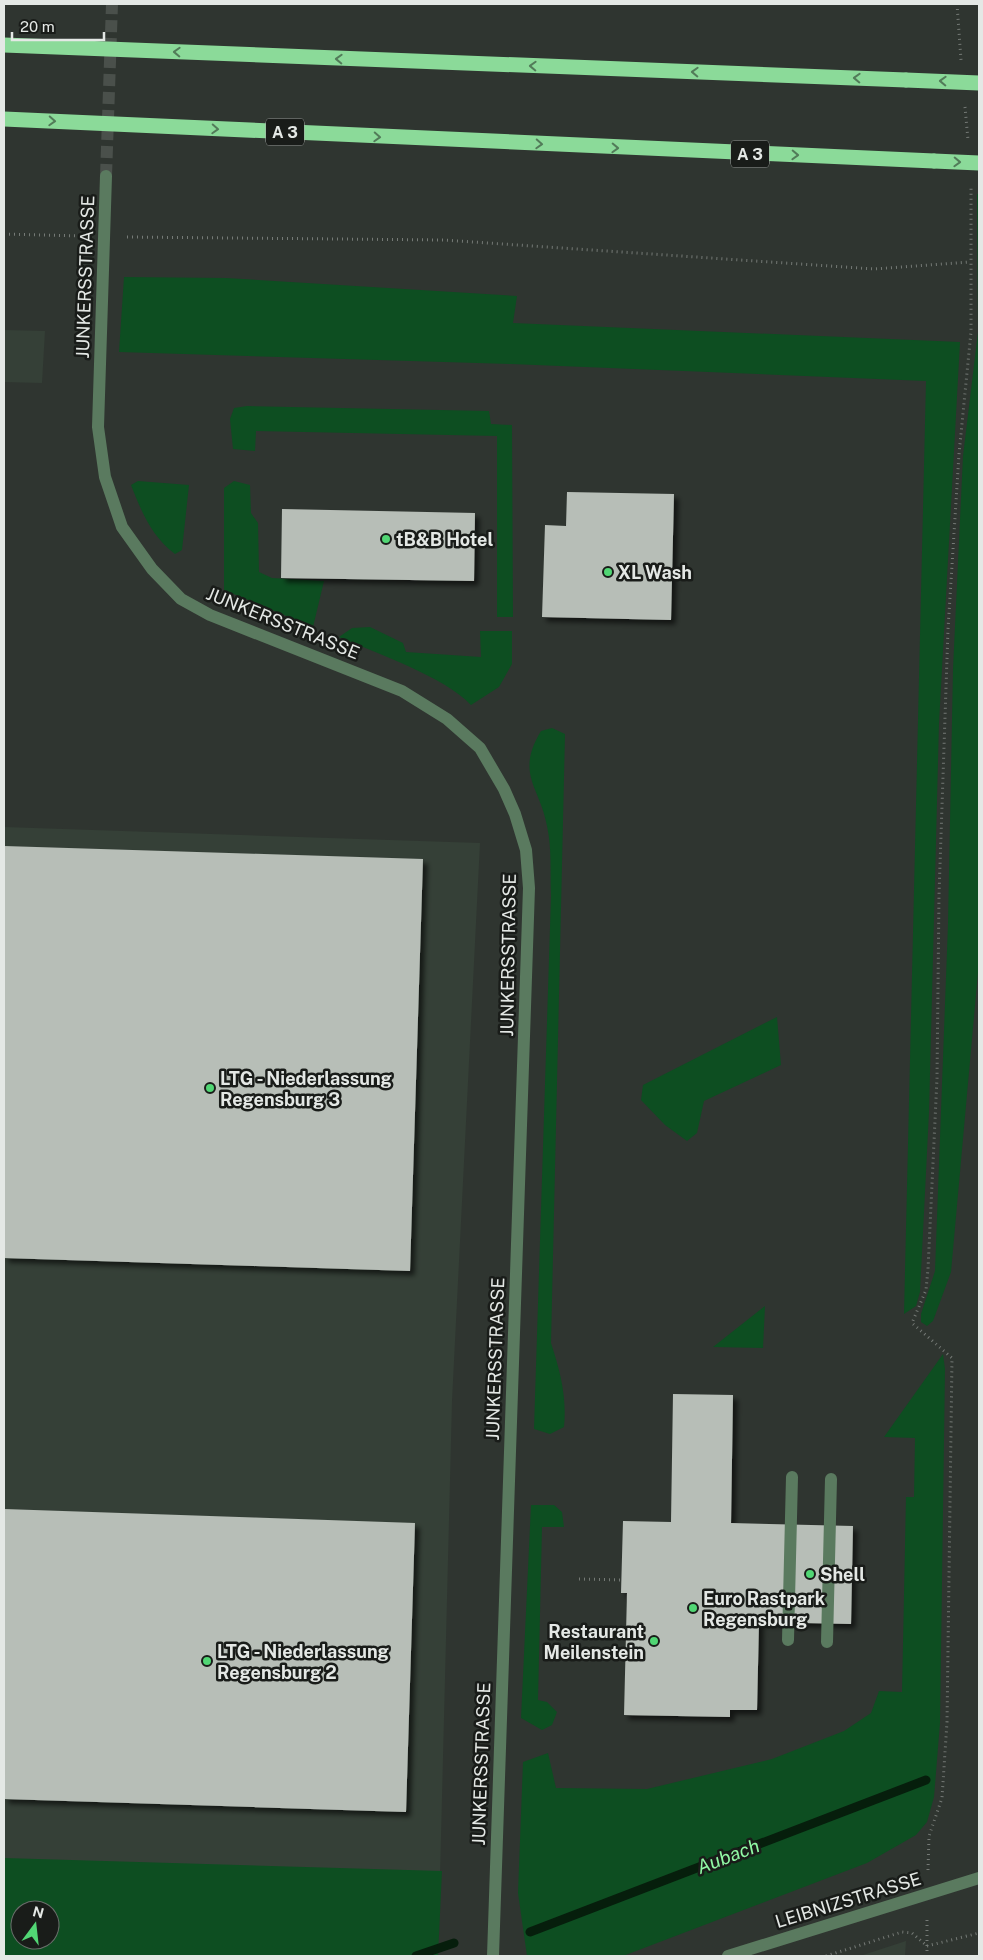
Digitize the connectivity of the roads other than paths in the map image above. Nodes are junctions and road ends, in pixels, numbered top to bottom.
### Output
1 (4, 45) edge
2 (979, 83) edge
3 (4, 119) edge
4 (979, 163) edge
5 (106, 176) tunnel mouth
6 (792, 1477) dead end
7 (831, 1478) dead end
8 (788, 1640) dead end
9 (827, 1642) dead end
10 (979, 1878) edge
11 (493, 1956) edge
12 (728, 1956) edge

2 -> 1 highway, bridge
3 -> 4 highway, A 3, bridge
5 - 11 street, JUNKERSSTRASSE
6 - 8 street
7 - 9 street
10 - 12 street, LEIBNIZSTRASSE

